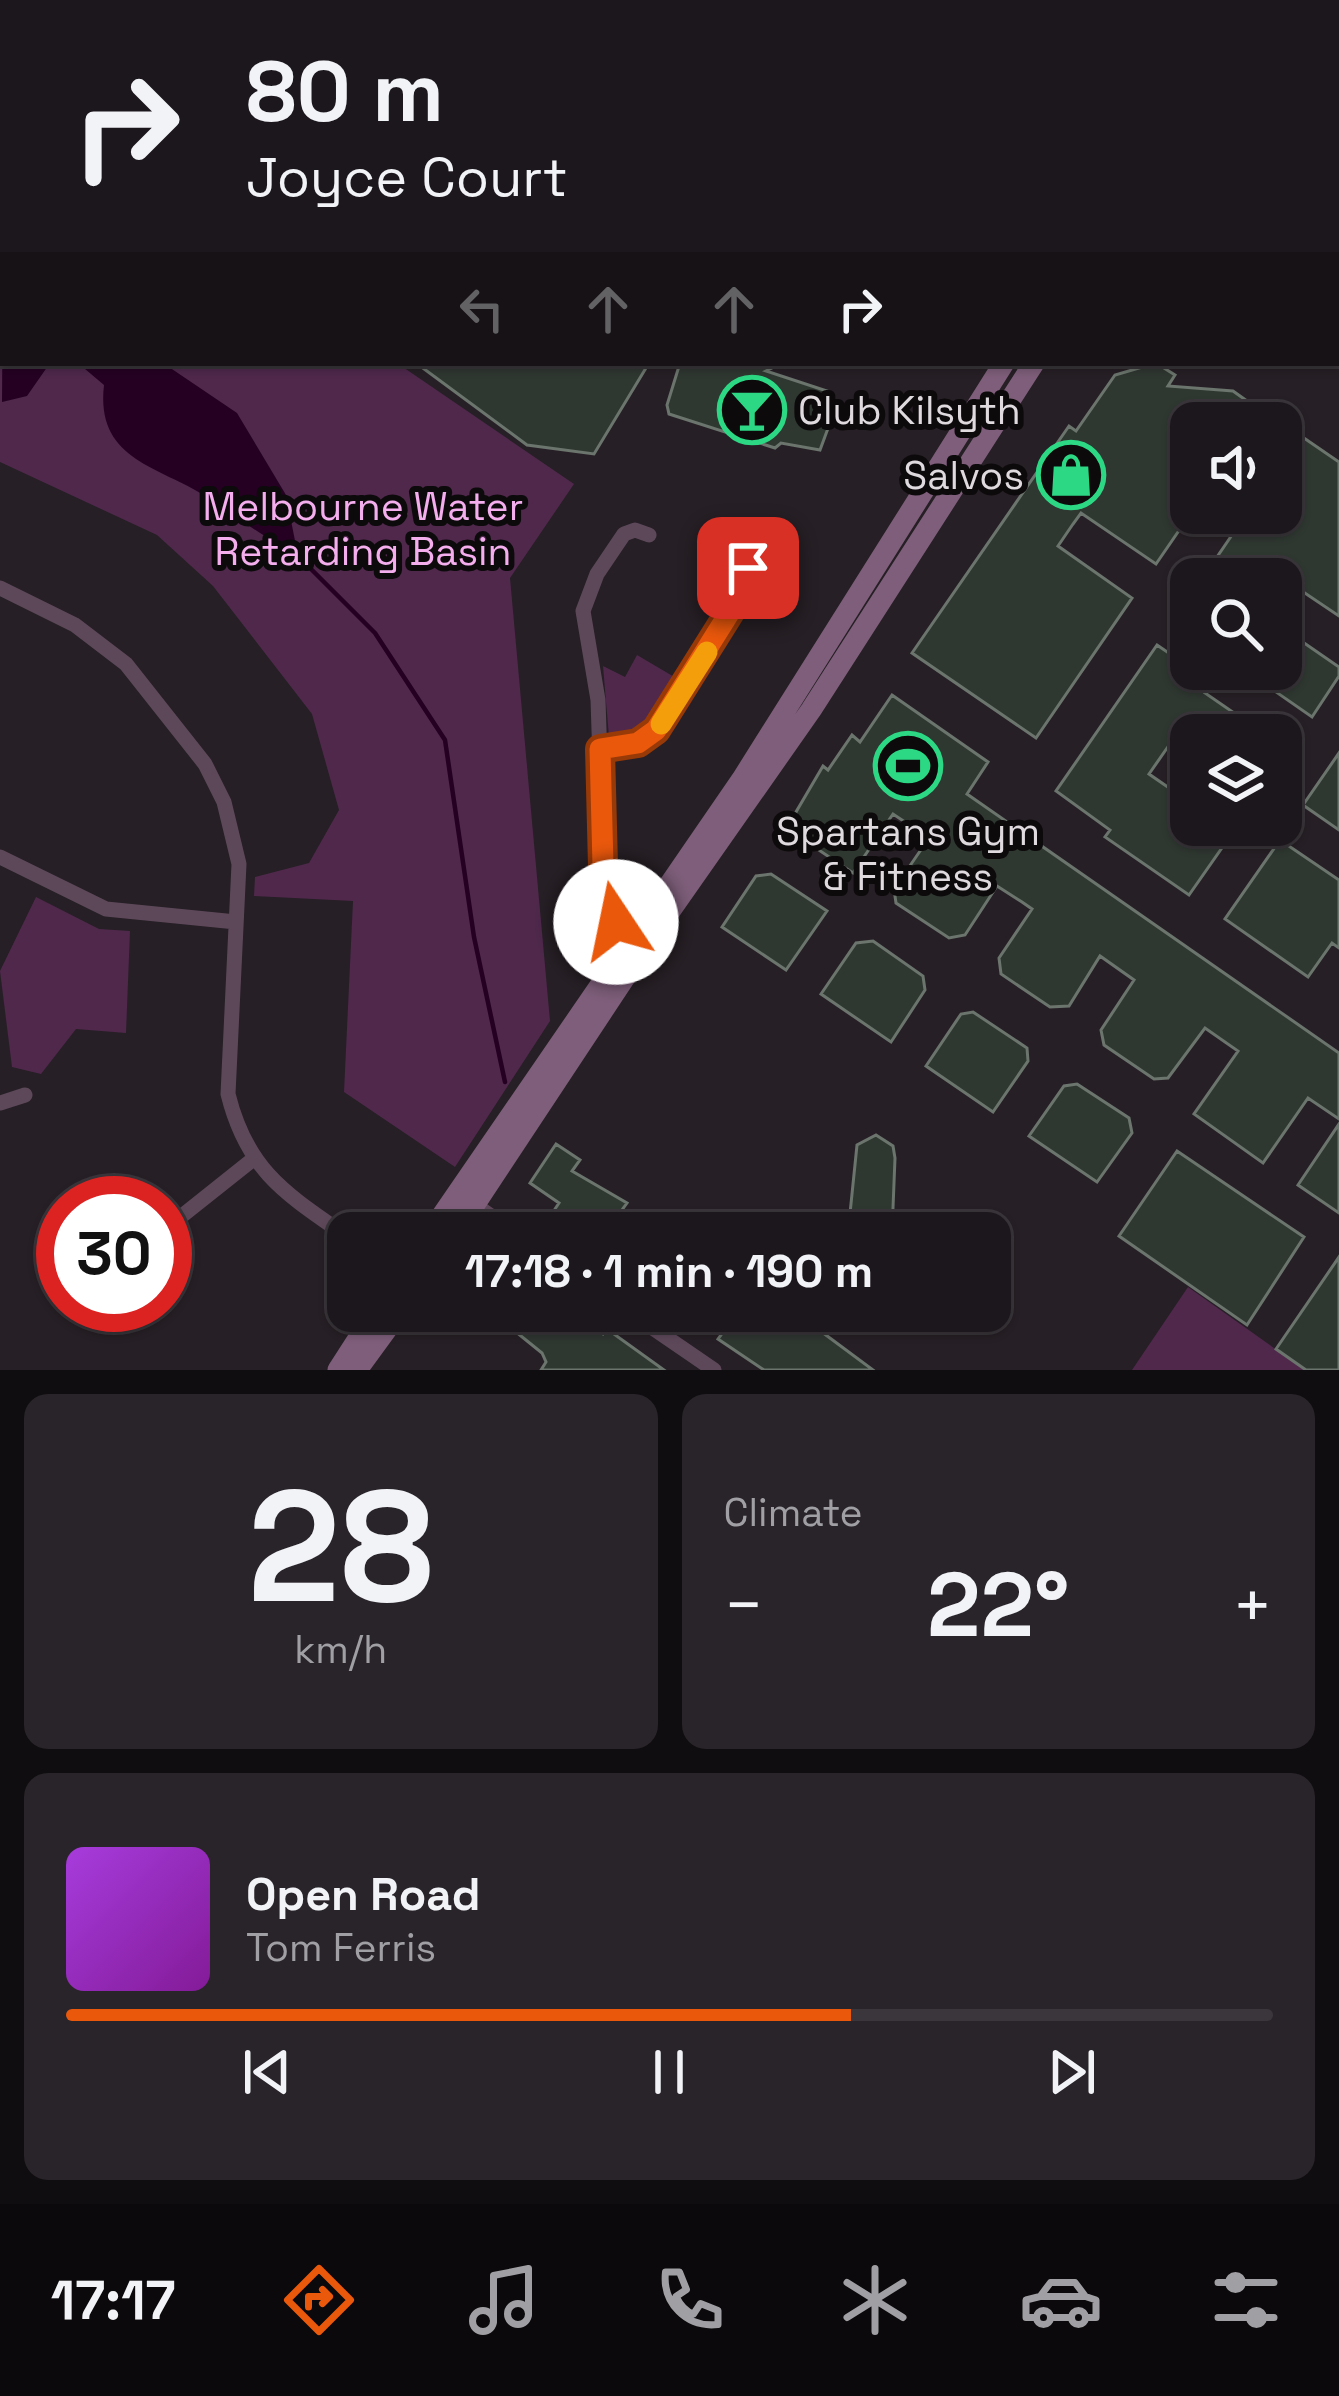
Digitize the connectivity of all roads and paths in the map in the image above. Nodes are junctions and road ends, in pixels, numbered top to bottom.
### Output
1 (1002, 366) edge
2 (1032, 366) edge
3 (649, 535) dead end
4 (745, 569) dead end
5 (0, 588) edge
6 (600, 749) junction
7 (0, 857) edge
8 (236, 922) junction
9 (640, 940) junction
10 (25, 1095) dead end
11 (0, 1103) edge
12 (252, 1160) junction
13 (467, 1200) junction
14 (192, 1208) edge
15 (454, 1212) edge
16 (463, 1212) edge
17 (484, 1212) edge
18 (327, 1222) edge
19 (366, 1332) edge
20 (381, 1332) edge
21 (659, 1332) edge
22 (349, 1368) edge
23 (714, 1370) edge

1 - 9 main road
2 - 9 main road
3 - 6 street
4 - 6 street
5 - 8 street
6 - 9 street
7 - 8 street
8 - 12 street
9 - 13 main road
10 - 11 street
12 - 14 street
12 - 18 street
13 - 15 main road
13 - 16 main road
13 - 17 street
19 - 22 main road
20 - 22 main road
21 - 23 street

